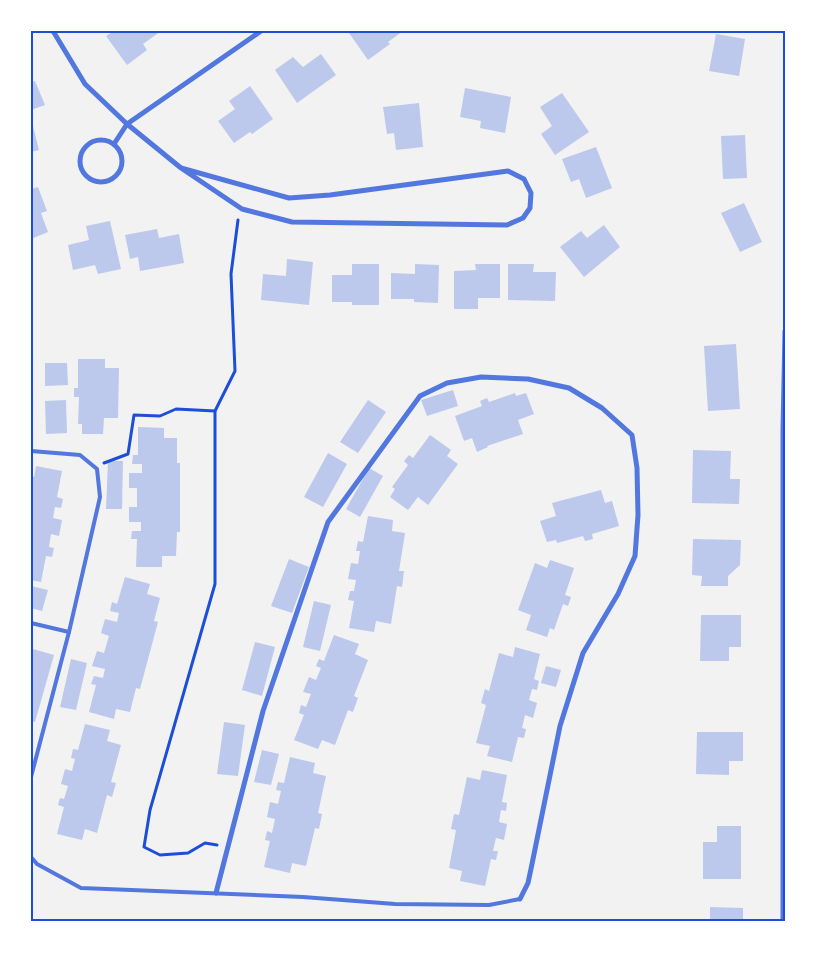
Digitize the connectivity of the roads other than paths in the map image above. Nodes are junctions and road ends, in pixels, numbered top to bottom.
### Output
1 (53, 31) edge
2 (261, 31) edge
3 (127, 124) junction
4 (114, 144) junction
5 (181, 168) junction
6 (785, 331) edge
7 (31, 451) edge
8 (31, 623) edge
9 (69, 632) junction
10 (31, 777) edge
11 (31, 856) edge
12 (216, 893) junction
13 (520, 899) joint
14 (783, 922) edge

1 - 3 street
2 - 3 street
3 - 4 street
3 - 5 street
4 - 4 street
5 - 5 street
6 - 14 street
7 - 9 lane
8 - 9 lane
9 - 10 lane
11 - 12 lane
12 - 13 lane
12 - 13 street

